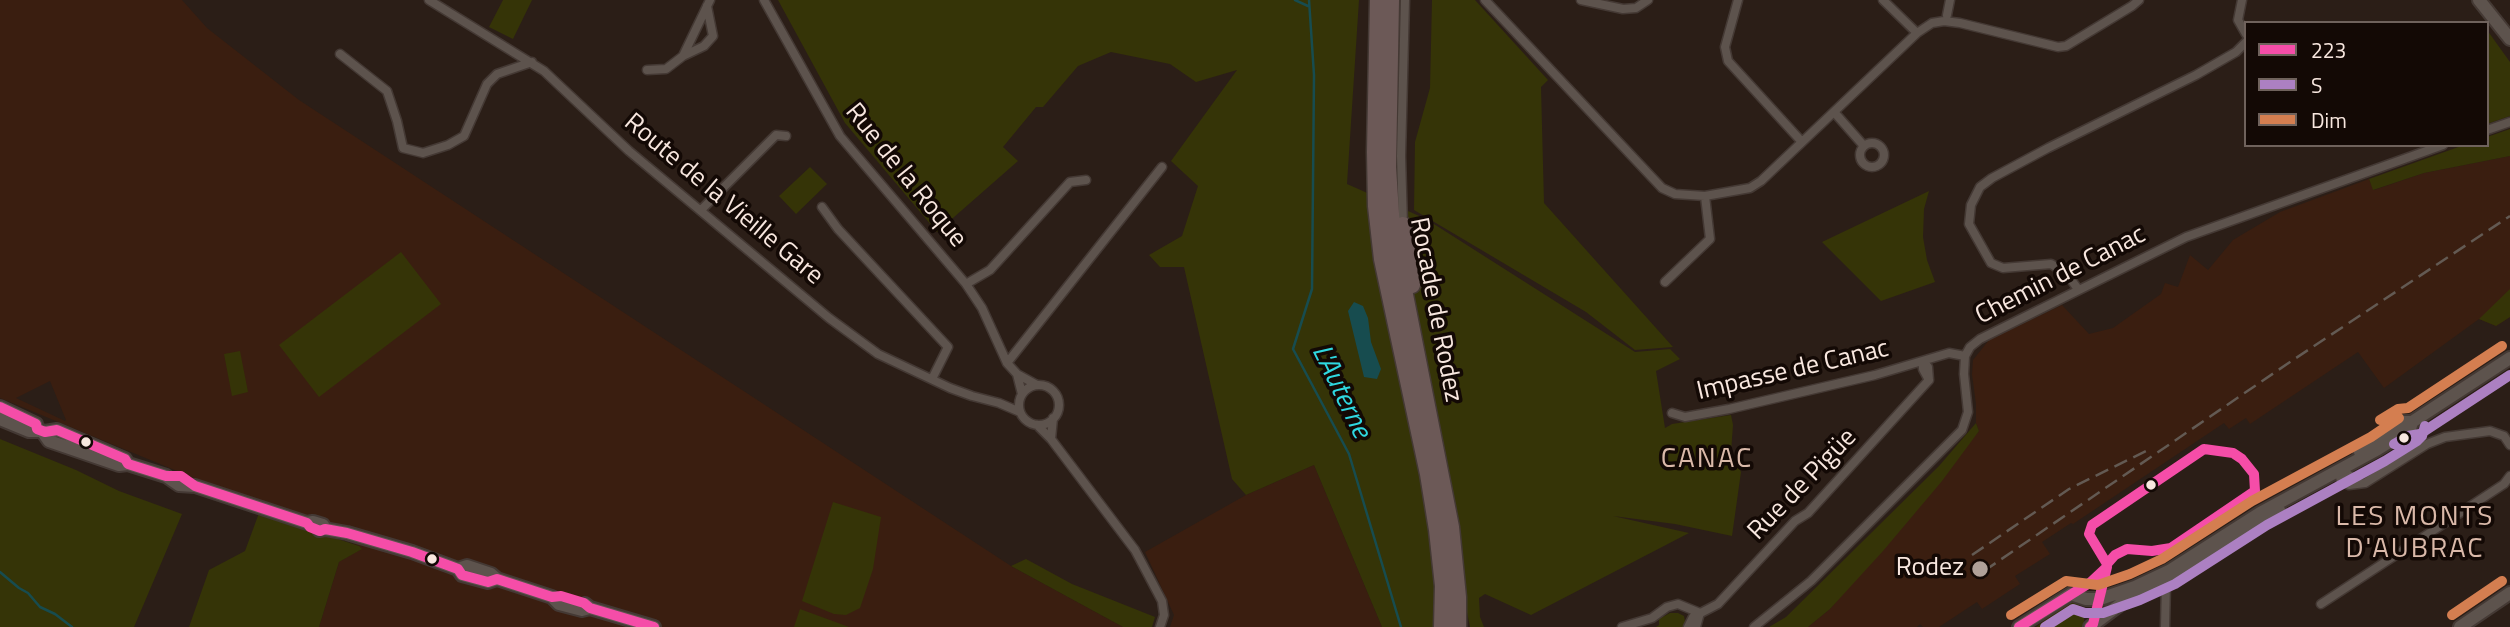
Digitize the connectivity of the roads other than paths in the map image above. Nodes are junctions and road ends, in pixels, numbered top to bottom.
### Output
1 (429, 0) edge
2 (764, 0) edge
3 (1378, 0) edge
4 (1391, 0) edge
5 (1405, 0) edge
6 (1485, 0) edge
7 (1581, 0) edge
8 (1648, 0) edge
9 (1738, 0) edge
10 (1883, 0) edge
11 (1950, 0) edge
12 (2139, 0) edge
13 (2242, 0) edge
14 (2480, 0) edge
15 (708, 3) edge
16 (1947, 15) dead end
17 (2244, 30) edge
18 (1917, 33) junction
19 (2510, 39) edge
20 (2244, 43) edge
21 (340, 54) dead end
22 (683, 56) junction
23 (532, 62) junction
24 (647, 71) dead end
25 (1834, 112) junction
26 (2510, 122) edge
27 (2489, 129) edge
28 (786, 136) dead end
29 (1802, 142) junction
30 (1864, 146) dead end
31 (2437, 147) edge
32 (1162, 167) dead end
33 (1086, 180) dead end
34 (1705, 196) junction
35 (822, 207) dead end
36 (701, 210) junction
37 (1403, 225) joint
38 (1665, 282) dead end
39 (966, 284) junction
40 (2078, 289) junction
41 (1965, 356) junction
42 (2510, 358) edge
43 (1923, 361) junction
44 (1007, 363) junction
45 (1017, 374) junction
46 (932, 379) junction
47 (1037, 385) junction
48 (1021, 396) junction
49 (1005, 405) junction
50 (0, 407) edge
51 (1020, 412) junction
52 (1672, 413) dead end
53 (1053, 418) junction
54 (0, 419) edge
55 (1037, 425) junction
56 (41, 431) junction
57 (1051, 439) junction
58 (2510, 445) edge
59 (1438, 457) junction
60 (2342, 467) junction
61 (2510, 476) edge
62 (2307, 489) junction
63 (2166, 583) junction
64 (2148, 590) junction
65 (2510, 593) edge
66 (2166, 601) junction
67 (2320, 604) dead end
68 (1700, 613) junction
69 (654, 627) edge
70 (1160, 627) edge
71 (1442, 627) edge
72 (1458, 627) edge
73 (1622, 627) edge
74 (1688, 627) edge
75 (1696, 627) edge
76 (1754, 627) edge
77 (2019, 627) edge
78 (2090, 627) edge
79 (2165, 627) edge
80 (2460, 627) edge

1 - 23 street, Route de la Vieille Gare
2 - 39 street, Rue de la Roque
3 - 71 highway, Rocade de Rodez
4 - 59 highway, Rocade de Rodez
5 - 37 street
6 - 34 street
7 - 8 street
9 - 29 street
10 - 18 street
11 - 16 street
12 - 18 street
13 - 17 street
14 - 19 main road
15 - 22 street
15 - 22 street
18 - 25 street
20 - 40 street
21 - 23 street
22 - 24 street
23 - 36 street, Route de la Vieille Gare
25 - 29 street
25 - 30 street
26 - 27 street
28 - 36 street
29 - 34 street
31 - 40 street, Chemin de Canac
32 - 44 street
33 - 39 street
34 - 38 street
35 - 46 street
36 - 46 street, Route de la Vieille Gare
37 - 59 highway
39 - 44 street, Rue de la Roque
40 - 41 street, Chemin de Canac
41 - 43 street
41 - 76 street, Chemin de Canac
42 - 60 main road
43 - 52 street, Impasse de Canac
43 - 68 street, Rue de Pigüe
44 - 45 street, Rue de la Roque
45 - 47 street, Rue de la Roque
45 - 48 street, Rue de la Roque
46 - 49 street, Route de la Vieille Gare
47 - 48 street
47 - 53 street
48 - 49 street
48 - 51 street
49 - 51 street, Route de la Vieille Gare
50 - 56 main road
51 - 55 street
53 - 55 street
53 - 57 street
54 - 56 main road
55 - 57 street
56 - 69 main road
57 - 70 street
58 - 60 street
59 - 72 highway, Rocade de Rodez
60 - 62 main road
61 - 67 street
62 - 63 main road
62 - 77 main road
63 - 64 main road
63 - 66 street
64 - 66 street
64 - 78 main road
65 - 80 main road
66 - 79 street
68 - 73 street
68 - 74 street, Rue de Pigüe
68 - 75 street

